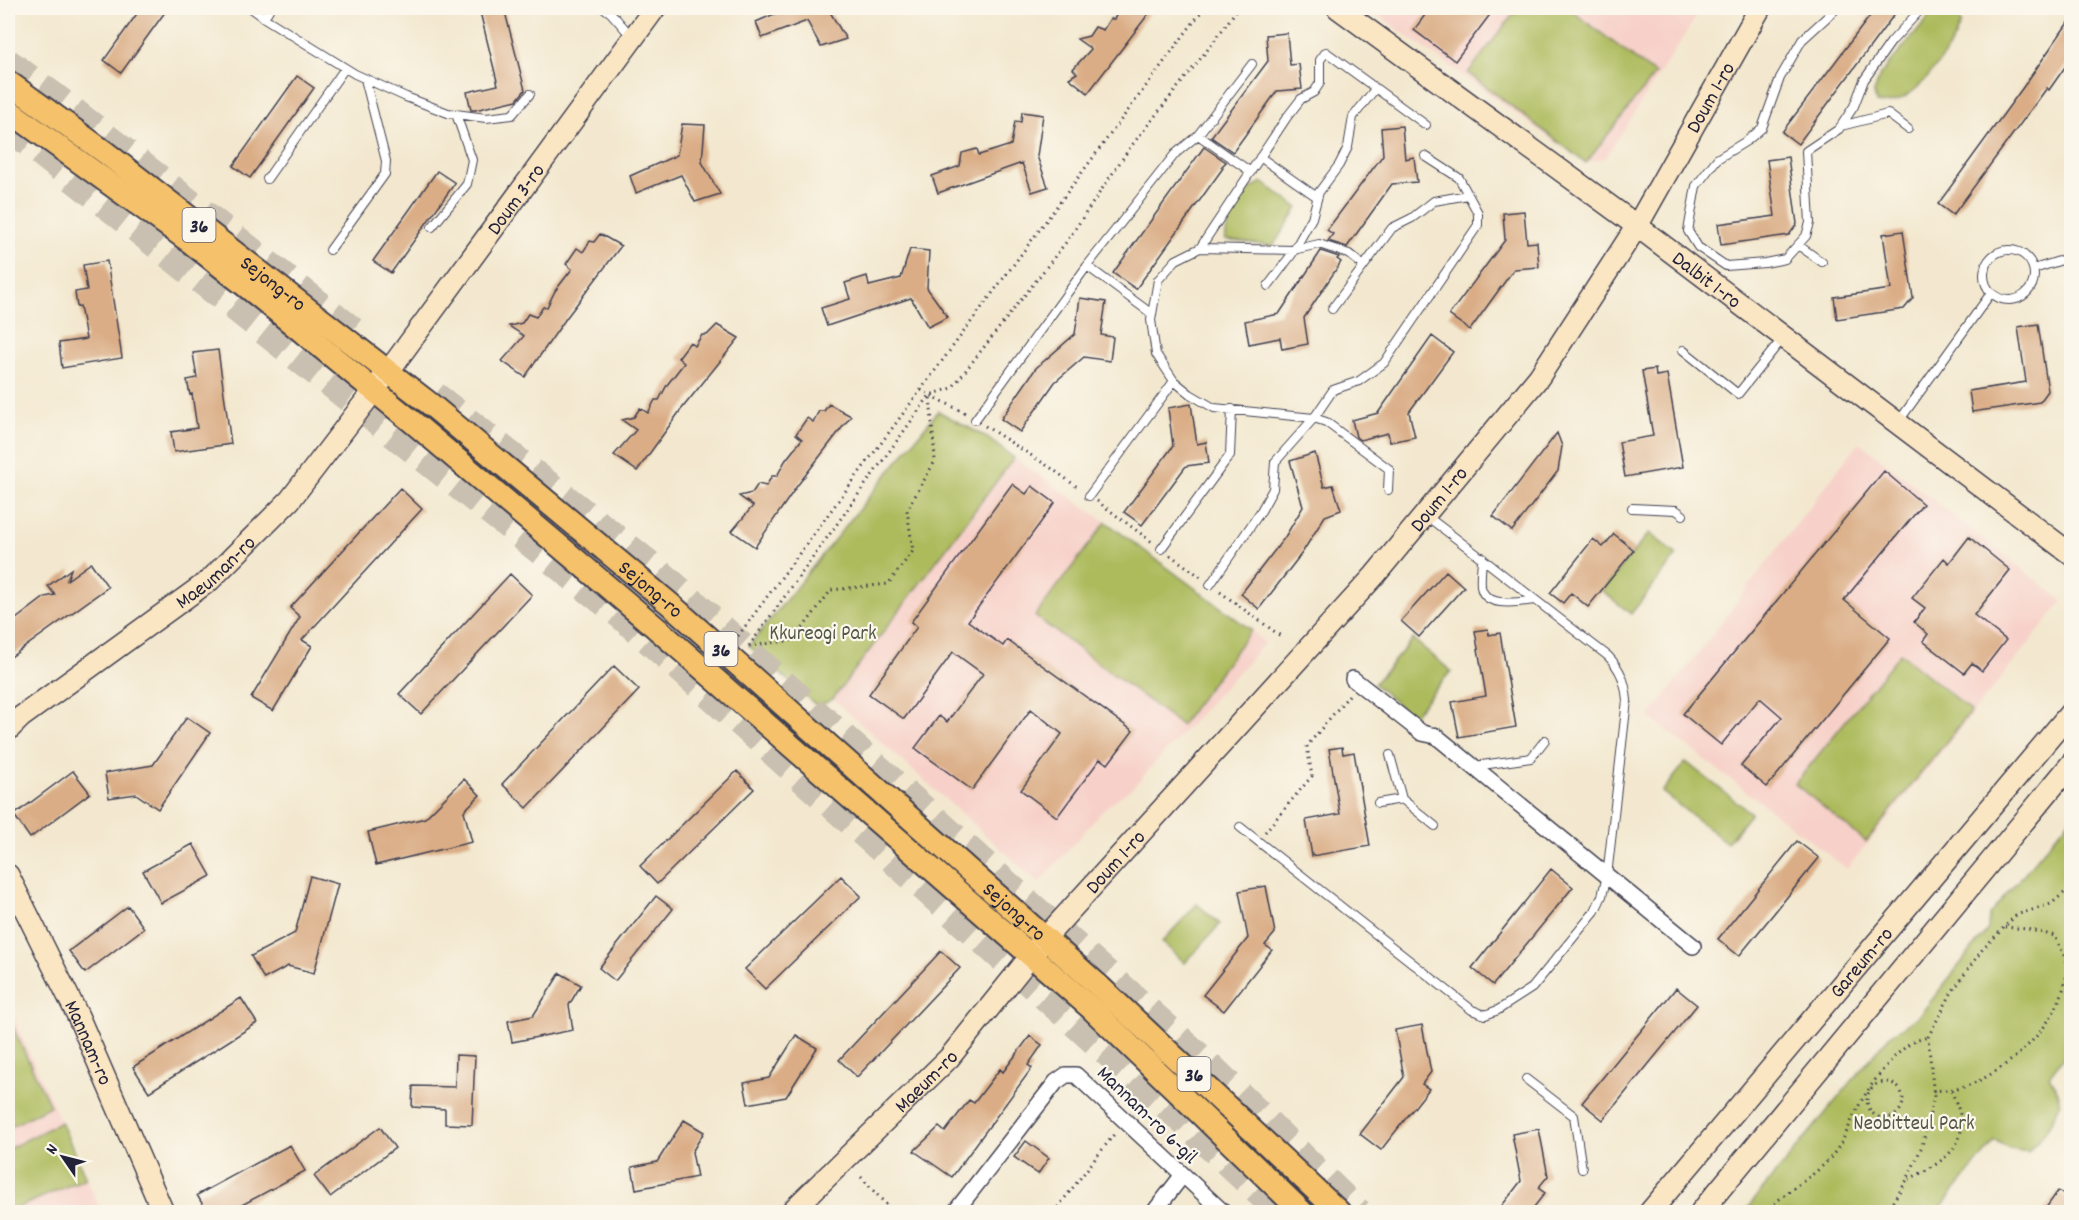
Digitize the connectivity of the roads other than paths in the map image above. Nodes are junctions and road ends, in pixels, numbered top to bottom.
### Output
1 (251, 8) edge
2 (270, 8) edge
3 (604, 8) edge
4 (655, 8) edge
5 (1338, 8) edge
6 (1760, 8) edge
7 (1837, 8) edge
8 (1922, 8) edge
9 (264, 18) junction
10 (633, 38) junction
11 (1252, 64) dead end
12 (345, 68) junction
13 (365, 79) junction
14 (8, 82) edge
15 (1375, 89) junction
16 (530, 94) dead end
17 (8, 110) edge
18 (456, 114) junction
19 (1426, 125) dead end
20 (1841, 126) junction
21 (1908, 129) dead end
22 (1198, 135) junction
23 (1260, 156) junction
24 (1425, 156) dead end
25 (1251, 172) junction
26 (267, 179) dead end
27 (1468, 195) junction
28 (1317, 196) junction
29 (1637, 226) junction
30 (432, 227) dead end
31 (1798, 244) junction
32 (1200, 248) junction
33 (2072, 249) edge
34 (330, 250) dead end
35 (1293, 250) junction
36 (1822, 262) dead end
37 (1087, 266) junction
38 (1364, 266) junction
39 (2034, 269) junction
40 (1268, 285) dead end
41 (1991, 294) junction
42 (1332, 309) dead end
43 (1152, 314) junction
44 (1784, 337) junction
45 (1683, 350) dead end
46 (381, 381) junction
47 (1174, 381) junction
48 (1232, 409) junction
49 (1314, 418) junction
50 (975, 420) road end
51 (1898, 422) junction
52 (1388, 490) dead end
53 (1089, 496) road end
54 (1632, 508) dead end
55 (1424, 514) junction
56 (1683, 515) dead end
57 (1161, 549) road end
58 (2072, 555) edge
59 (1482, 557) junction
60 (1210, 585) road end
61 (1535, 600) junction
62 (1356, 681) road end
63 (2072, 711) edge
64 (12, 723) edge
65 (1545, 740) dead end
66 (1390, 755) dead end
67 (2072, 763) edge
68 (1473, 766) junction
69 (1402, 799) junction
70 (1378, 804) dead end
71 (1435, 826) dead end
72 (1240, 827) dead end
73 (8, 875) edge
74 (1607, 876) junction
75 (1046, 937) junction
76 (1693, 946) dead end
77 (1031, 954) junction
78 (1526, 1079) dead end
79 (1582, 1169) dead end
80 (1182, 1176) junction
81 (164, 1212) edge
82 (791, 1212) edge
83 (956, 1212) edge
84 (1154, 1212) edge
85 (1223, 1212) edge
86 (1302, 1212) edge
87 (1339, 1212) edge
88 (1650, 1212) edge
89 (1701, 1212) edge

1 - 9 lane
2 - 9 lane
3 - 10 lane
4 - 10 street, Doum 3-ro
5 - 29 street, Dalbit 1-ro
6 - 29 street, Doum 1-ro
7 - 31 lane
8 - 20 lane
9 - 12 lane
10 - 46 street, Doum 3-ro
11 - 22 lane
12 - 13 lane
12 - 26 lane
13 - 18 lane
13 - 34 lane
14 - 46 main road, Sejong-ro / 36
15 - 19 lane
15 - 23 lane
15 - 28 lane
16 - 18 lane
17 - 46 main road, Sejong-ro / 36
18 - 30 lane
20 - 21 lane
20 - 31 lane
22 - 25 lane
22 - 37 lane
23 - 25 lane
23 - 28 lane
24 - 27 lane
25 - 32 lane
27 - 38 lane
27 - 49 lane
28 - 35 lane
29 - 44 street, Dalbit 1-ro
29 - 55 street, Doum 1-ro
31 - 36 lane
32 - 35 lane
32 - 43 lane
33 - 39 lane
35 - 38 lane
35 - 40 lane
37 - 43 lane
37 - 50 lane
38 - 42 lane
39 - 41 lane
39 - 41 lane
41 - 51 lane
43 - 47 lane
44 - 45 lane
44 - 51 street, Dalbit 1-ro
46 - 64 street, Maeuman-ro
46 - 75 main road, Sejong-ro / 36
46 - 77 main road, Sejong-ro / 36
47 - 48 lane
47 - 53 lane
48 - 49 lane
48 - 57 lane
49 - 52 lane
49 - 60 lane
51 - 58 street, Dalbit 1-ro
54 - 56 lane
55 - 59 lane
55 - 75 street, Doum 1-ro
59 - 61 lane
59 - 61 lane
61 - 74 lane
62 - 68 street
63 - 88 street, Gareum-ro
65 - 68 lane
66 - 69 lane
67 - 89 street, Gareum-ro
68 - 74 street
69 - 70 lane
69 - 71 lane
72 - 74 lane
73 - 81 street, Mannam-ro
74 - 76 street
75 - 77 street, Maeum-ro
75 - 87 main road, Sejong-ro / 36
77 - 82 street, Maeum-ro
77 - 86 main road, Sejong-ro / 36
78 - 79 lane
80 - 83 street, Mannam-ro 6-gil
80 - 84 street
80 - 85 street, Mannam-ro 6-gil

